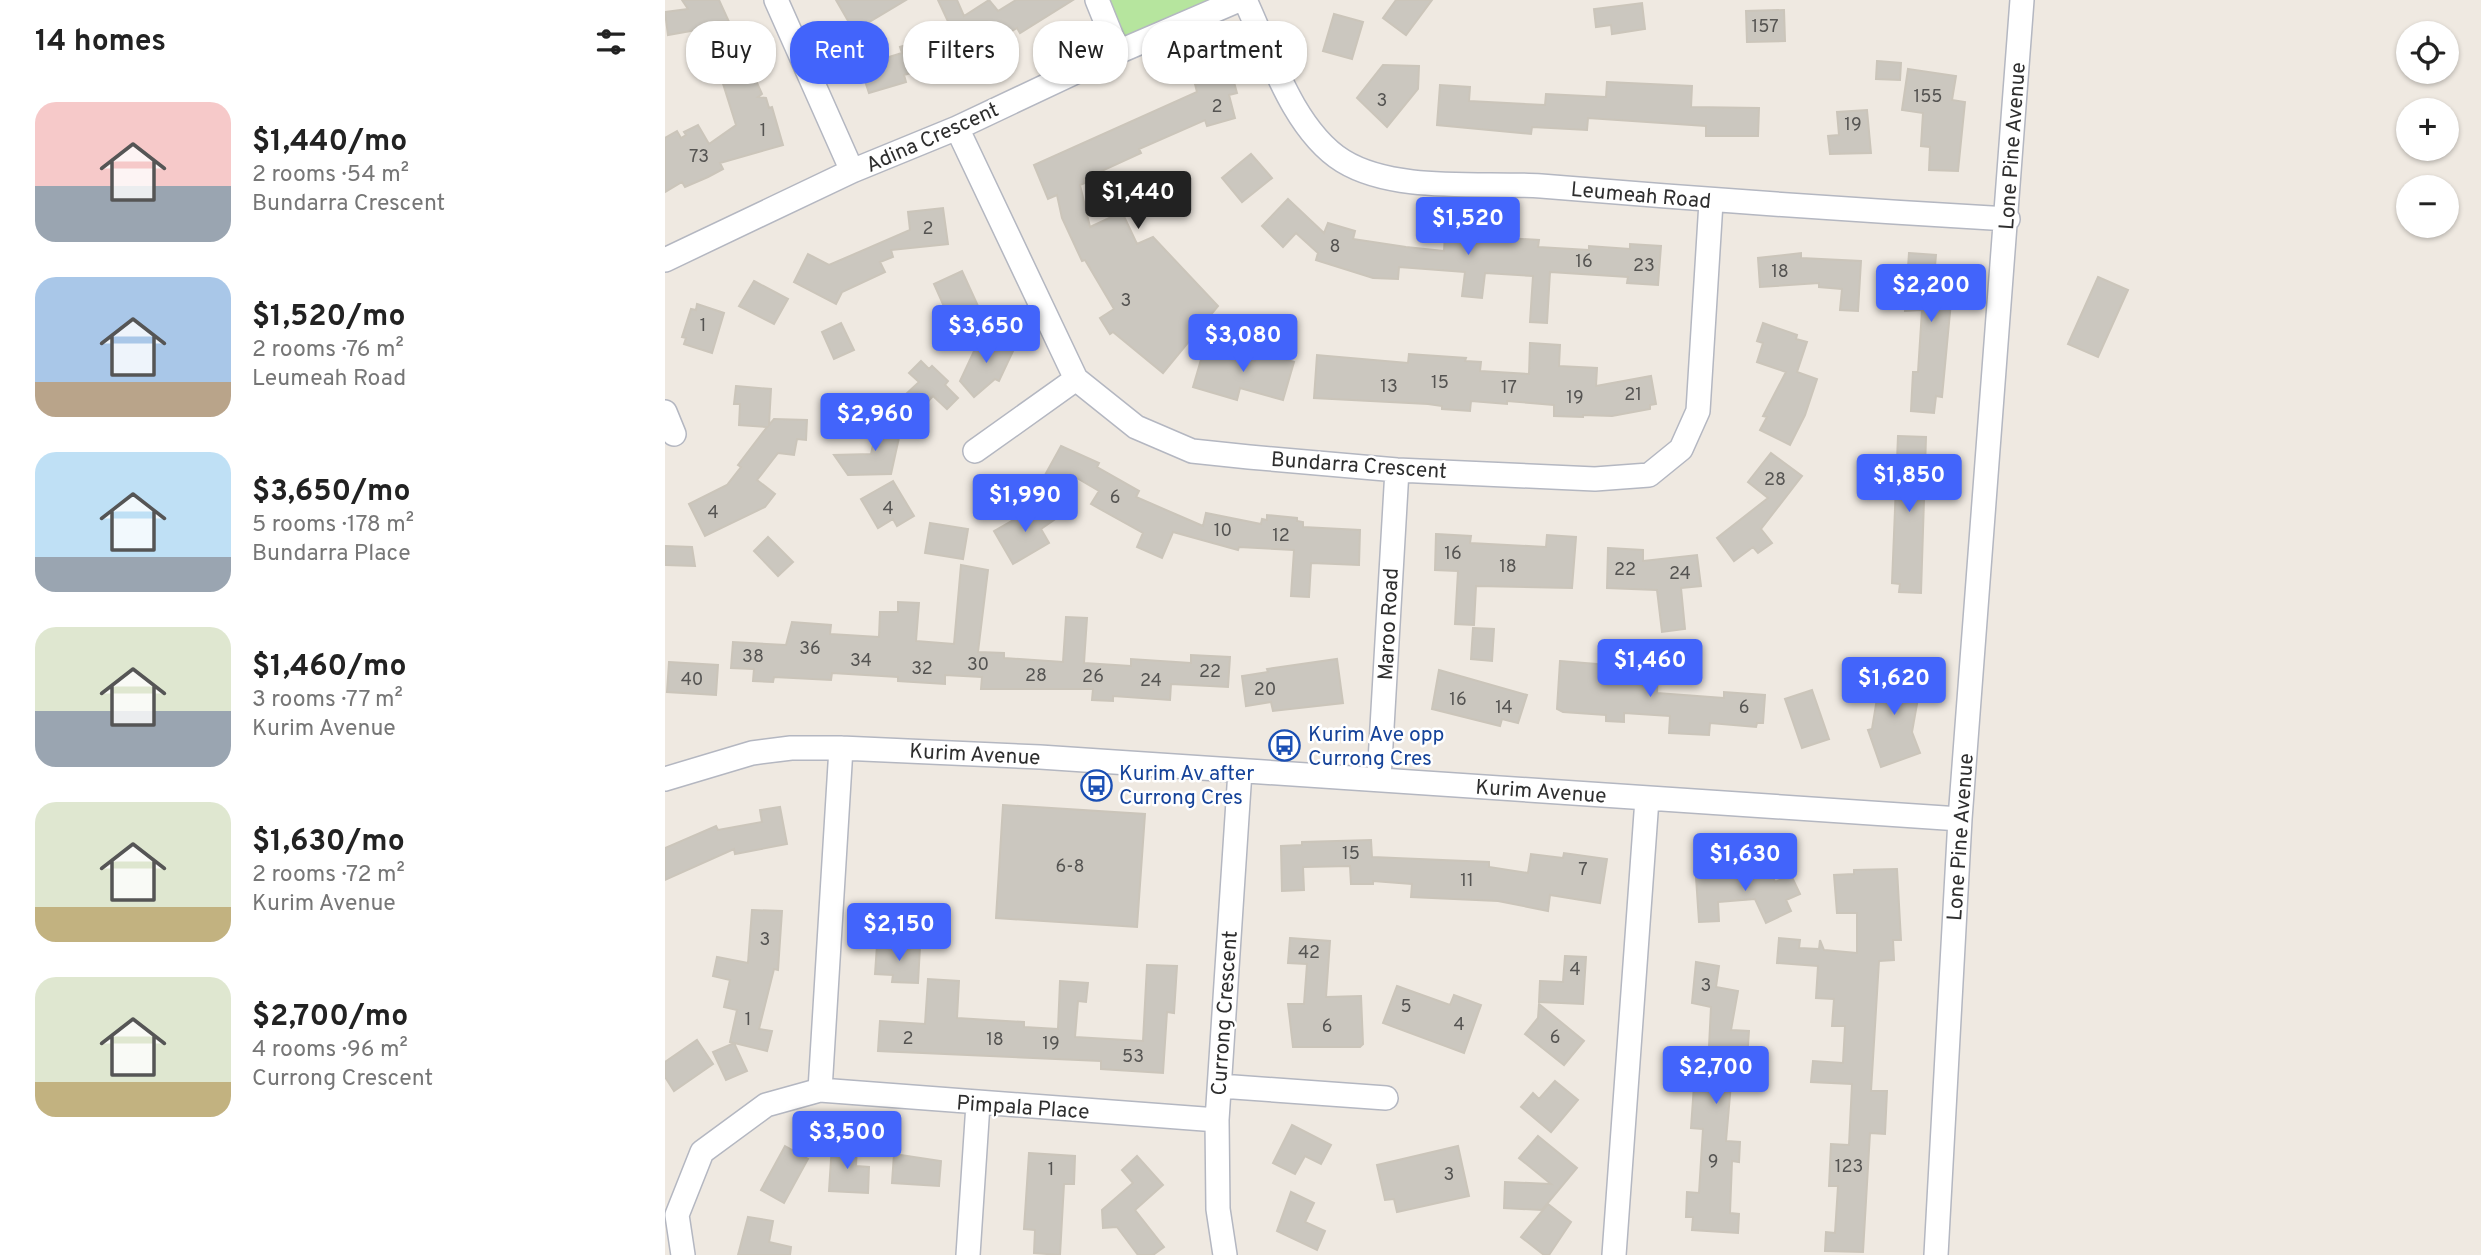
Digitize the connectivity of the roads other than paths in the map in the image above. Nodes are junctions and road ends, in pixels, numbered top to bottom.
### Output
1 (776, 0) edge
2 (1097, 0) edge
3 (1239, 0) edge
4 (1245, 0) edge
5 (2022, 0) edge
6 (1105, 21) edge
7 (1128, 48) edge
8 (1050, 84) edge
9 (957, 128) junction
10 (852, 171) junction
11 (1711, 202) junction
12 (2008, 219) junction
13 (665, 260) edge
14 (1076, 379) junction
15 (665, 412) edge
16 (674, 434) dead end
17 (975, 451) dead end
18 (1398, 470) junction
19 (841, 748) junction
20 (1240, 771) junction
21 (665, 779) edge
22 (1379, 779) junction
23 (1647, 799) junction
24 (1960, 818) junction
25 (1220, 1086) junction
26 (820, 1090) junction
27 (1386, 1098) dead end
28 (978, 1104) junction
29 (1217, 1120) junction
30 (683, 1255) edge
31 (968, 1255) edge
32 (1225, 1255) edge
33 (1614, 1255) edge
34 (1936, 1255) edge

1 - 10 street
2 - 6 street
3 - 7 street, Adina Crescent
4 - 11 street, Leumeah Road
5 - 12 street, Lone Pine Avenue
8 - 9 street, Adina Crescent
9 - 10 street, Adina Crescent
9 - 14 street, Bundarra Crescent
10 - 13 street, Adina Crescent
11 - 12 street, Leumeah Road
11 - 18 street, Bundarra Crescent
12 - 24 street, Lone Pine Avenue
14 - 17 street
14 - 18 street, Bundarra Crescent
15 - 16 street
18 - 22 street, Maroo Road
19 - 20 street, Kurim Avenue
19 - 21 street, Kurim Avenue
19 - 26 street
20 - 22 street, Kurim Avenue
20 - 25 street, Currong Crescent
22 - 23 street, Kurim Avenue
23 - 24 street, Kurim Avenue
23 - 33 street
24 - 34 street, Lone Pine Avenue
25 - 27 street
25 - 29 street, Currong Crescent
26 - 28 street, Pimpala Place
26 - 30 street, Pimpala Place
28 - 29 street, Pimpala Place
28 - 31 street
29 - 32 street, Currong Crescent

